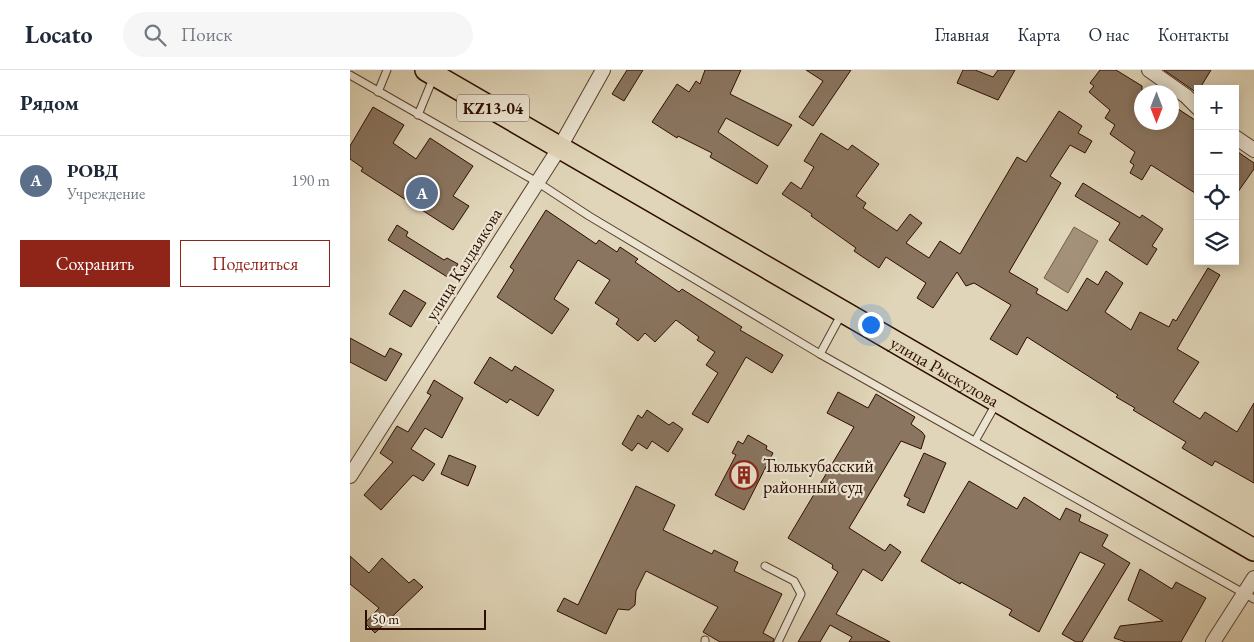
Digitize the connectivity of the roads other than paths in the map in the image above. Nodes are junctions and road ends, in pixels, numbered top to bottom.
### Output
1 (387, 70) edge
2 (603, 70) edge
3 (1149, 70) edge
4 (430, 73) edge
5 (350, 75) edge
6 (378, 92) junction
7 (1194, 104) edge
8 (418, 115) junction
9 (1239, 140) edge
10 (560, 147) junction
11 (1254, 150) edge
12 (537, 182) junction
13 (843, 311) junction
14 (820, 354) junction
15 (998, 401) junction
16 (975, 441) junction
17 (350, 476) edge
18 (1254, 550) edge
19 (765, 566) dead end
20 (1254, 578) edge
21 (1249, 596) edge
22 (778, 642) edge
23 (1213, 642) edge

1 - 6 lane
2 - 10 street, улица Калдаякова
3 - 7 street
4 - 8 lane
4 - 10 main road, KZ13-04
5 - 6 lane
6 - 8 lane
8 - 12 lane
9 - 11 street
10 - 12 street, улица Калдаякова
10 - 13 main road, улица Рыскулова / KZ13-04
12 - 14 lane
12 - 17 street, улица Калдаякова
13 - 14 lane
13 - 15 main road, улица Рыскулова / KZ13-04
14 - 16 lane
15 - 16 lane
15 - 18 main road, улица Рыскулова / KZ13-04
16 - 21 lane
19 - 22 lane
20 - 21 street
21 - 23 street

